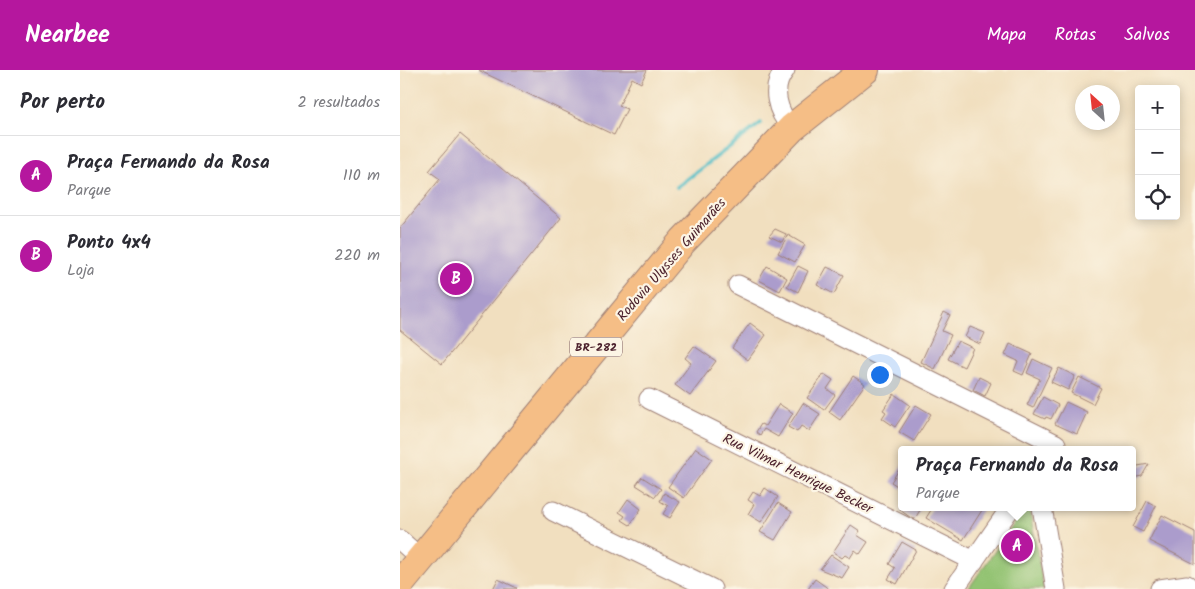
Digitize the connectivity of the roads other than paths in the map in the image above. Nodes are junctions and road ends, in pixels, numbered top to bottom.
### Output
1 (785, 70) edge
2 (855, 73) edge
3 (792, 128) junction
4 (738, 285) dead end
5 (649, 399) dead end
6 (1052, 446) edge
7 (553, 511) dead end
8 (1008, 511) edge
9 (1043, 511) edge
10 (400, 540) edge
11 (420, 558) junction
12 (974, 561) junction
13 (400, 584) edge
14 (1187, 585) dead end
15 (712, 589) edge
16 (954, 589) edge
17 (1056, 589) edge
18 (1160, 589) edge

1 - 3 street
2 - 3 highway, Rodovia Ulysses Guimarães / BR-282
3 - 11 highway, Rodovia Ulysses Guimarães / BR-282
4 - 6 street
5 - 12 street, Rua Vilmar Henrique Becker
7 - 15 street
8 - 12 street
9 - 17 street
10 - 11 street
11 - 13 highway, Rodovia Ulysses Guimarães / BR-282
12 - 16 street
14 - 18 street

